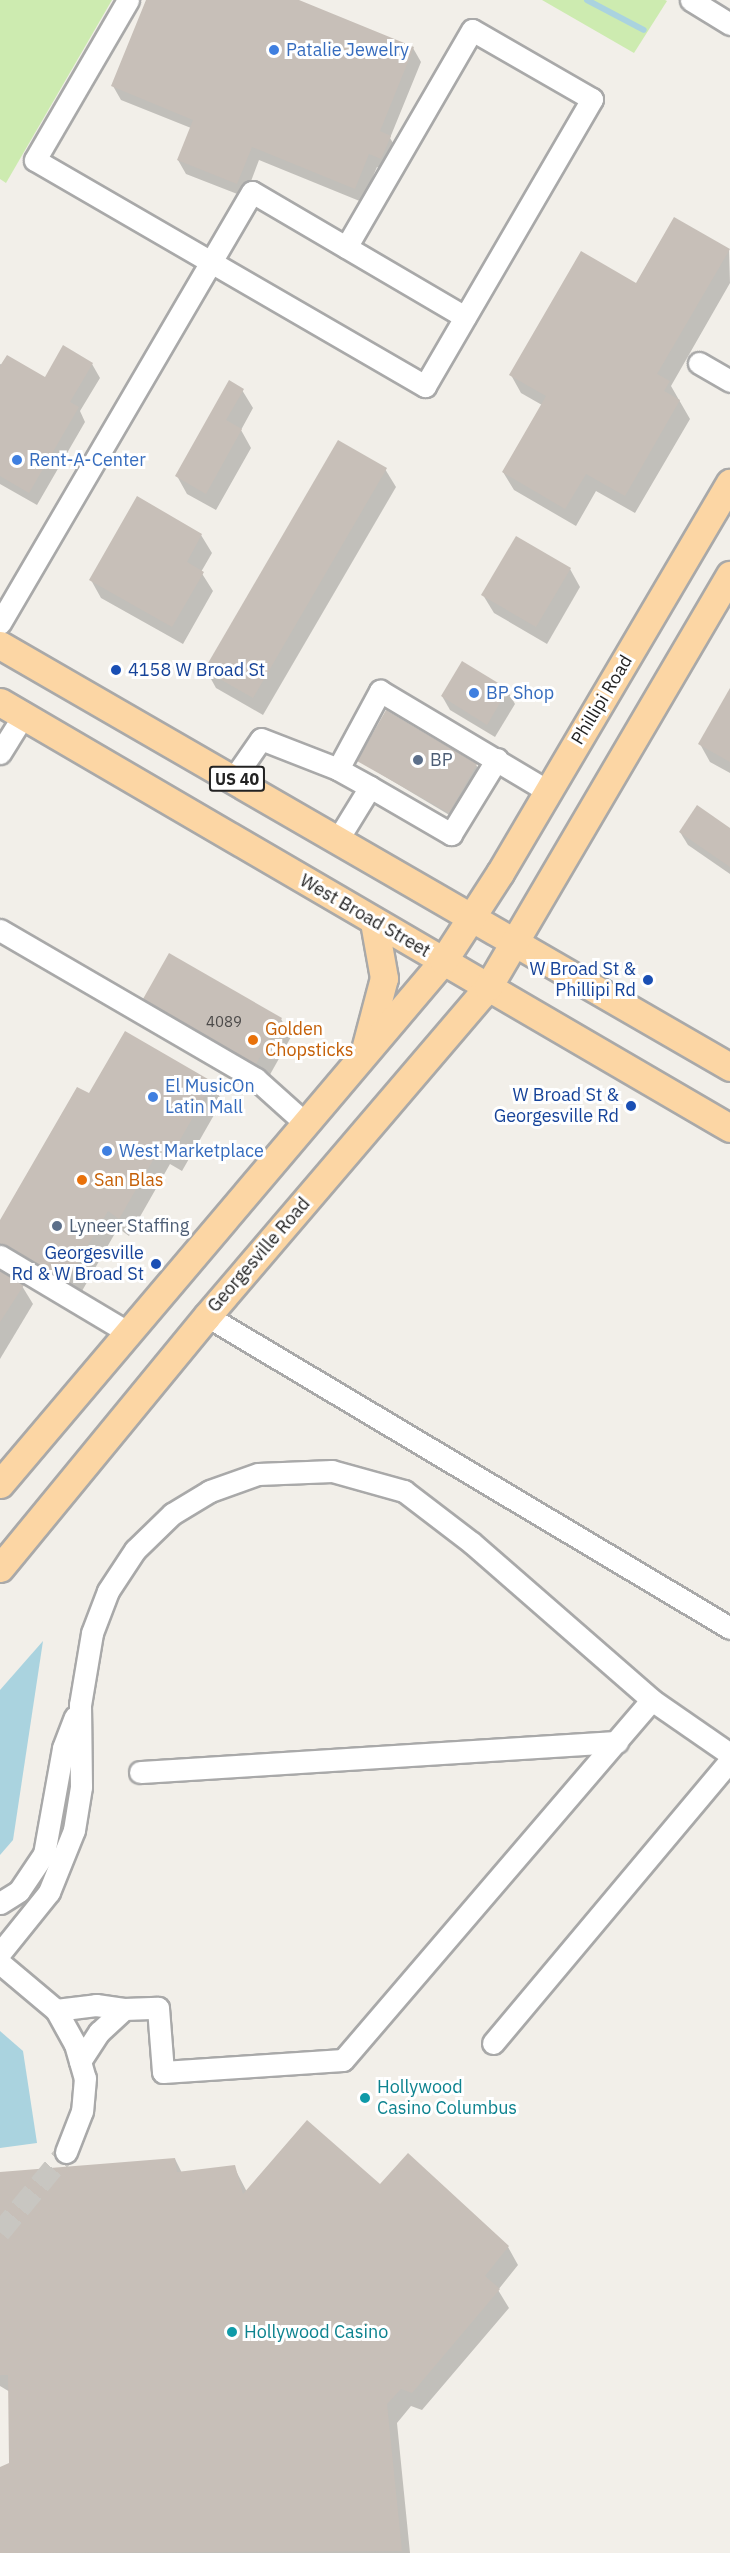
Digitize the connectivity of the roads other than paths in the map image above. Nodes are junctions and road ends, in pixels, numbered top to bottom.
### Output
1 (128, 0) edge
2 (691, 0) edge
3 (730, 24) edge
4 (346, 247) junction
5 (211, 262) junction
6 (465, 317) junction
7 (699, 363) dead end
8 (730, 381) edge
9 (730, 483) edge
10 (730, 575) edge
11 (0, 623) edge
12 (0, 645) edge
13 (0, 662) edge
14 (0, 702) edge
15 (23, 716) junction
16 (0, 753) edge
17 (190, 753) junction
18 (497, 759) junction
19 (338, 769) junction
20 (234, 778) junction
21 (370, 787) junction
22 (548, 791) junction
23 (338, 839) junction
24 (473, 916) junction
25 (374, 922) junction
26 (0, 930) edge
27 (516, 942) junction
28 (442, 961) junction
29 (488, 987) junction
30 (362, 1058) junction
31 (730, 1067) edge
32 (305, 1123) junction
33 (730, 1128) edge
34 (0, 1256) edge
35 (207, 1316) junction
36 (126, 1331) junction
37 (0, 1484) edge
38 (0, 1568) edge
39 (730, 1628) edge
40 (652, 1700) junction
41 (80, 1705) junction
42 (617, 1742) junction
43 (730, 1754) edge
44 (730, 1761) edge
45 (140, 1772) dead end
46 (0, 1903) edge
47 (0, 1953) edge
48 (0, 1963) edge
49 (124, 2009) junction
50 (56, 2010) junction
51 (494, 2043) dead end
52 (80, 2061) junction
53 (66, 2152) tunnel mouth

1 - 5 street
2 - 3 street
4 - 5 street
4 - 6 street
4 - 6 street
5 - 6 street
5 - 11 street
7 - 8 street
9 - 22 main road, Phillipi Road
10 - 27 main road
12 - 17 main road, US 40
13 - 17 main road
14 - 15 main road, West Broad Street
15 - 16 street
15 - 25 main road, West Broad Street
17 - 20 main road, US 40
18 - 19 street
18 - 21 street
18 - 22 street
19 - 20 street
19 - 21 street
20 - 23 main road, US 40
21 - 23 street
22 - 24 main road, Phillipi Road
23 - 24 main road, US 40
24 - 27 main road, US 40
24 - 28 main road
25 - 28 main road, West Broad Street
25 - 30 main road
26 - 32 street
27 - 29 main road, Georgesville Road
27 - 31 main road, US 40
28 - 29 main road, West Broad Street
28 - 30 main road
29 - 33 main road, West Broad Street
29 - 35 main road, Georgesville Road
30 - 32 main road
32 - 36 main road
34 - 36 street
35 - 38 main road, Georgesville Road
35 - 39 street
36 - 37 main road
40 - 41 street
40 - 42 street
40 - 43 street
41 - 46 street
41 - 47 street
42 - 45 street
42 - 49 street
44 - 51 street
48 - 50 street
49 - 50 street
49 - 52 street
50 - 52 street
52 - 53 street

